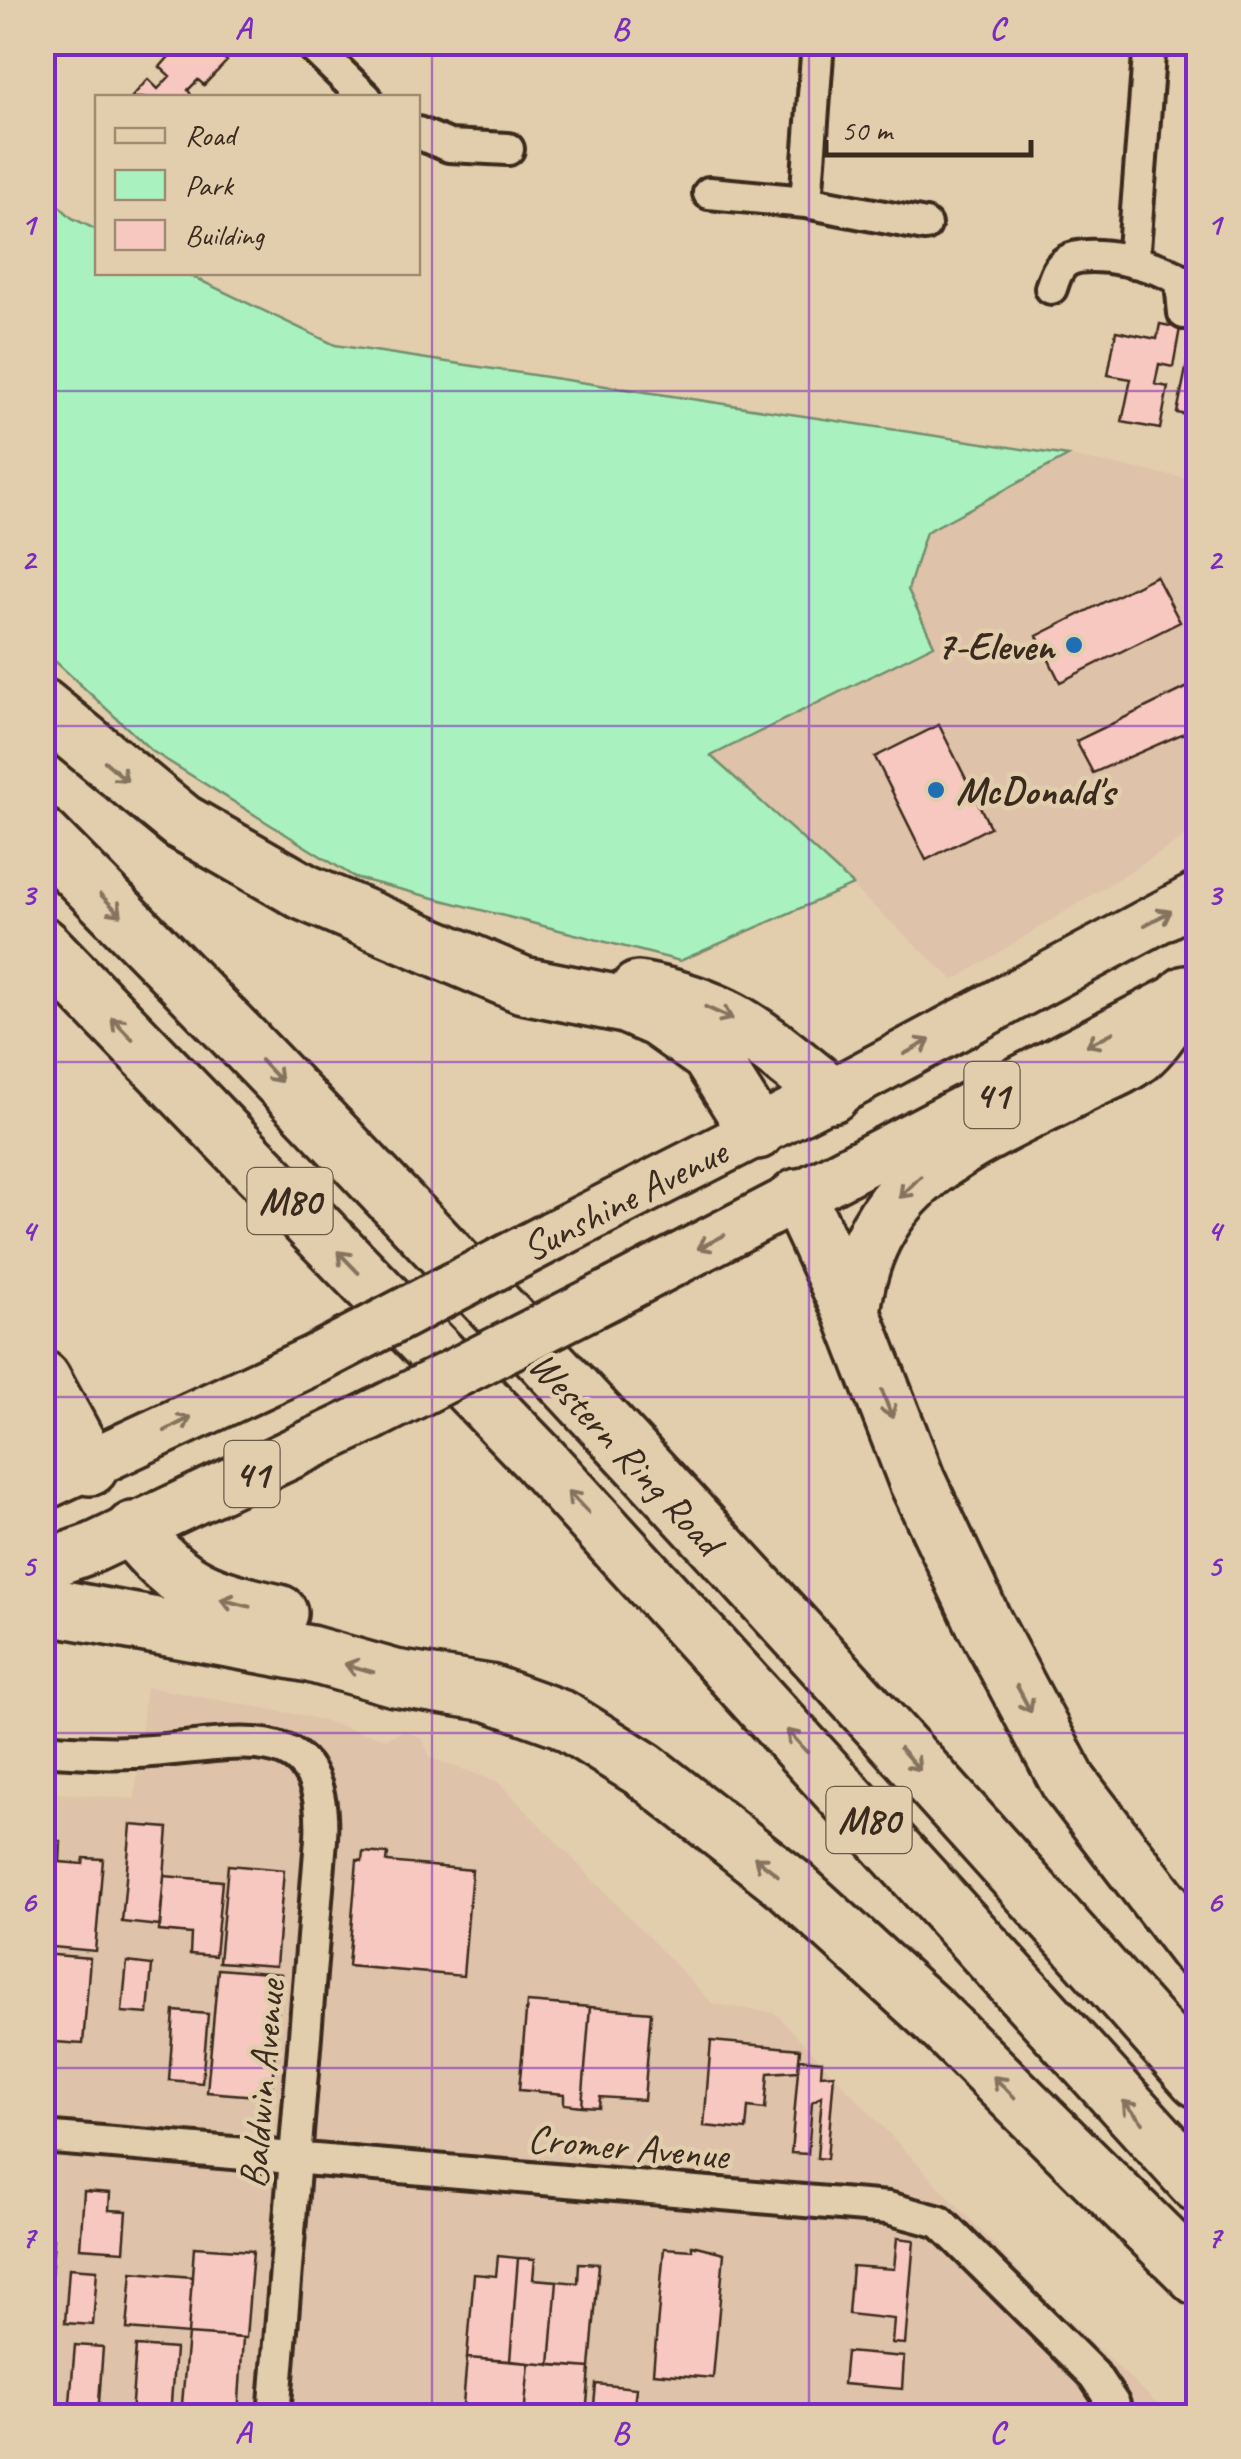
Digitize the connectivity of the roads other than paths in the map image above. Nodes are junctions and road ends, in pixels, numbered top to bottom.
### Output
1 (308, 42) edge
2 (818, 42) edge
3 (1150, 42) edge
4 (363, 95) edge
5 (420, 134) edge
6 (508, 149) dead end
7 (709, 193) dead end
8 (806, 202) junction
9 (925, 225) dead end
10 (1133, 262) junction
11 (1051, 288) dead end
12 (1184, 313) dead end
13 (42, 707) edge
14 (42, 836) edge
15 (1198, 897) edge
16 (420, 944) junction
17 (42, 945) edge
18 (1192, 991) edge
19 (831, 1094) junction
20 (757, 1131) junction
21 (798, 1197) junction
22 (852, 1313) junction
23 (42, 1379) edge
24 (66, 1477) edge
25 (133, 1530) junction
26 (42, 1566) edge
27 (42, 1605) edge
28 (489, 1693) junction
29 (42, 1749) edge
30 (1198, 1951) edge
31 (1198, 2079) edge
32 (42, 2137) edge
33 (295, 2158) junction
34 (1198, 2184) edge
35 (1198, 2277) edge
36 (274, 2416) edge
37 (1116, 2416) edge

1 - 4 street
2 - 8 street
3 - 10 street
5 - 6 street
7 - 8 street
8 - 9 street
10 - 11 street
10 - 12 street
13 -> 16 highway
14 -> 31 highway, Western Ring Road / M80
19 -> 15 main road, Sunshine Avenue / 41
16 -> 19 highway
16 - 20 highway
34 -> 17 highway, Western Ring Road / M80
18 -> 21 main road, Sunshine Avenue / 41
18 -> 22 highway
19 - 20 main road, Sunshine Avenue / 41
20 - 21 main road
24 -> 20 main road, Sunshine Avenue / 41, bridge
21 - 22 highway
21 -> 25 main road, Sunshine Avenue / 41, bridge
22 -> 30 highway
23 - 24 highway
24 - 25 main road
25 - 26 main road, Sunshine Avenue / 41
28 -> 25 highway
28 -> 27 highway
35 -> 28 highway
29 - 33 street, Baldwin Avenue
32 - 33 street, Cromer Avenue
33 - 36 street, Baldwin Avenue
33 - 37 street, Cromer Avenue

